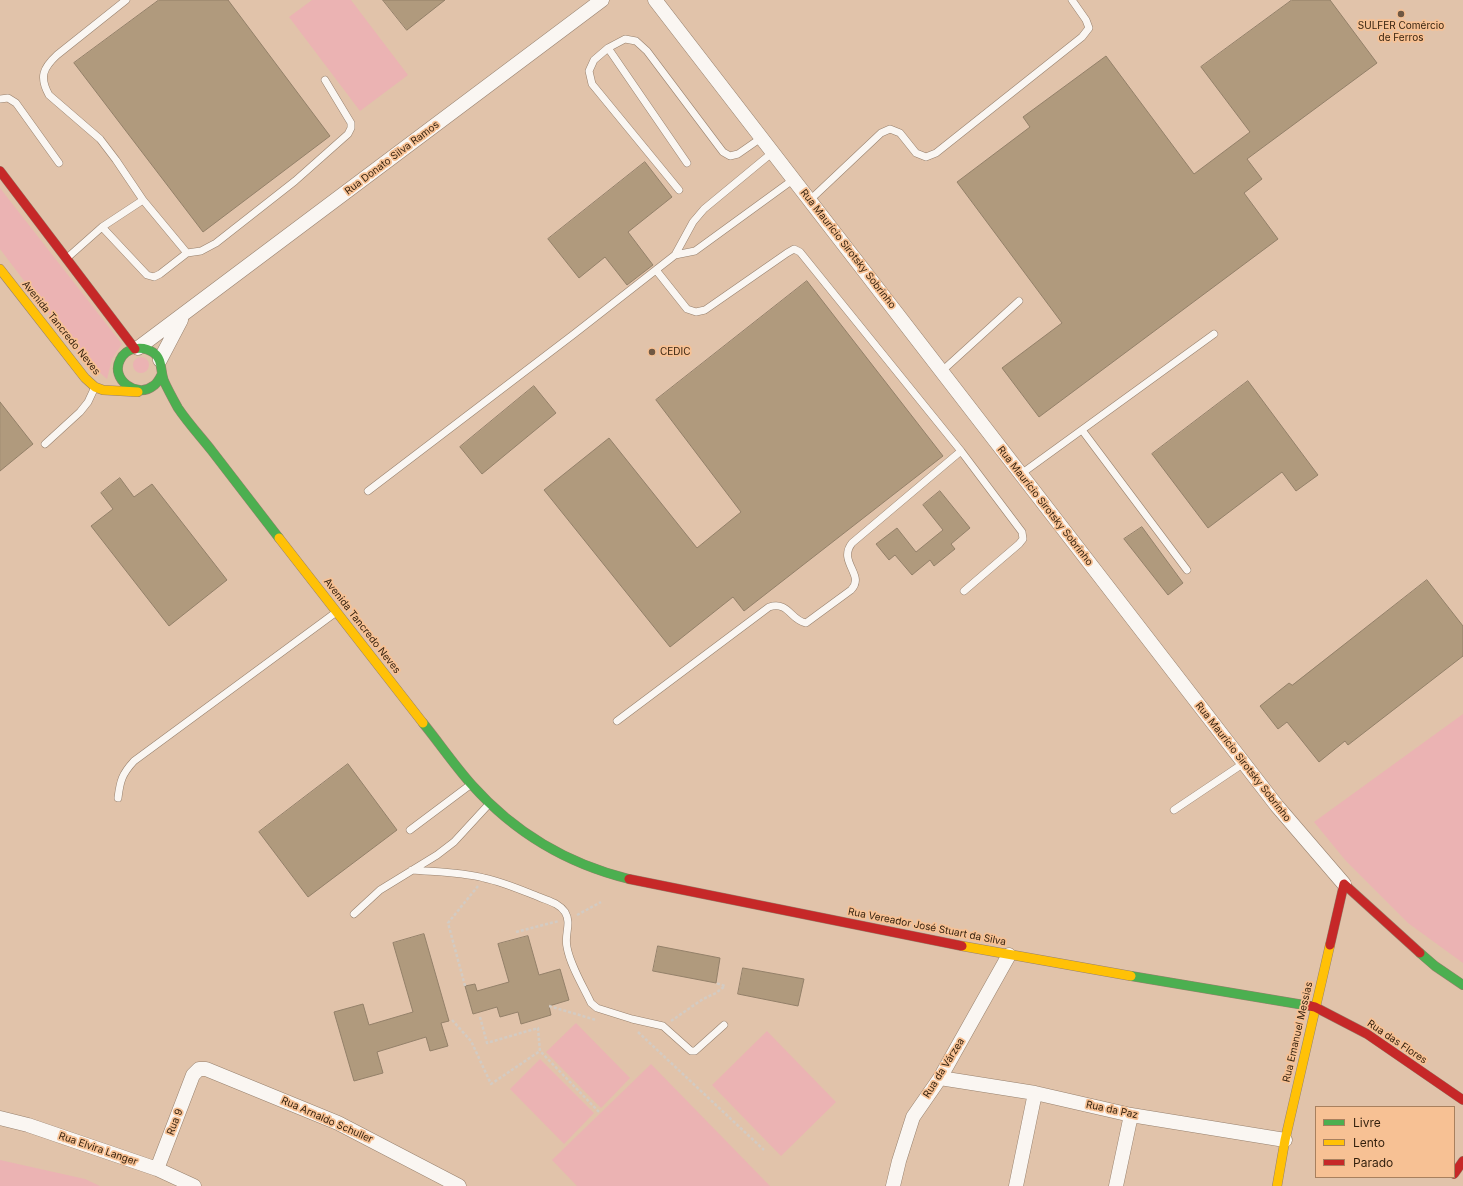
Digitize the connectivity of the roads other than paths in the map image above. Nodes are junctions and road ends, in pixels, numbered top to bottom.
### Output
1 (126, 0) edge
2 (602, 0) edge
3 (655, 0) edge
4 (1072, 0) edge
5 (608, 48) junction
6 (325, 80) dead end
7 (0, 100) edge
8 (761, 138) junction
9 (773, 152) junction
10 (59, 163) dead end
11 (687, 163) dead end
12 (0, 171) edge
13 (794, 179) junction
14 (679, 190) dead end
15 (143, 200) junction
16 (810, 200) junction
17 (102, 227) junction
18 (187, 253) junction
19 (675, 255) junction
20 (67, 259) junction
21 (0, 269) edge
22 (656, 270) junction
23 (1019, 301) dead end
24 (183, 316) junction
25 (1214, 334) dead end
26 (136, 348) junction
27 (160, 360) junction
28 (942, 371) junction
29 (162, 374) junction
30 (95, 387) junction
31 (141, 392) junction
32 (154, 397) dead end
33 (166, 403) dead end
34 (178, 408) junction
35 (1082, 430) junction
36 (45, 444) dead end
37 (961, 451) junction
38 (1021, 474) junction
39 (368, 491) dead end
40 (1187, 570) dead end
41 (964, 591) dead end
42 (337, 612) junction
43 (618, 721) dead end
44 (1244, 763) junction
45 (471, 784) junction
46 (118, 798) dead end
47 (490, 804) junction
48 (1174, 810) dead end
49 (410, 830) dead end
50 (542, 845) joint
51 (412, 870) junction
52 (1344, 884) junction
53 (354, 914) dead end
54 (1009, 955) junction
55 (1463, 985) edge
56 (1315, 1007) junction
57 (724, 1025) dead end
58 (193, 1075) joint
59 (940, 1078) junction
60 (1035, 1093) junction
61 (1463, 1100) edge
62 (1131, 1115) junction
63 (0, 1118) edge
64 (1285, 1140) junction
65 (1463, 1162) edge
66 (156, 1169) junction
67 (1455, 1173) edge
68 (194, 1186) edge
69 (459, 1186) edge
70 (893, 1186) edge
71 (1016, 1186) edge
72 (1116, 1186) edge
73 (1277, 1186) edge

1 - 15 lane
2 - 24 street, Rua Donato Silva Ramos
3 - 8 street, Rua Maurício Sirotsky Sobrinho
4 - 16 lane
5 - 8 lane
5 - 11 lane
5 - 14 lane
6 - 18 lane
7 - 10 lane
8 - 9 street, Rua Maurício Sirotsky Sobrinho
9 - 13 street, Rua Maurício Sirotsky Sobrinho
9 - 19 lane
12 - 20 main road
13 - 16 street, Rua Maurício Sirotsky Sobrinho
13 - 19 lane
15 - 17 lane
15 - 18 lane
16 - 28 street, Rua Maurício Sirotsky Sobrinho
17 - 18 lane
17 - 20 lane
19 - 22 lane
20 - 26 main road
21 - 30 main road, Avenida Tancredo Neves
22 - 37 lane
22 - 39 lane
23 - 28 lane
24 - 26 street, Rua Donato Silva Ramos
24 - 27 street, Rua Donato Silva Ramos
25 - 35 lane
26 - 27 main road
26 - 31 main road
27 - 29 main road
28 - 38 street, Rua Maurício Sirotsky Sobrinho
29 - 31 main road
29 - 34 main road, Avenida Tancredo Neves
30 - 31 main road, Avenida Tancredo Neves
30 - 36 lane
31 - 32 main road, Avenida Tancredo Neves
33 - 34 main road, Avenida Tancredo Neves
34 - 42 main road, Avenida Tancredo Neves
35 - 38 lane
35 - 40 lane
37 - 41 lane
37 - 43 lane
38 - 44 street, Rua Maurício Sirotsky Sobrinho
42 - 45 main road, Avenida Tancredo Neves
42 - 46 lane
44 - 48 lane
44 - 52 street, Rua Maurício Sirotsky Sobrinho
45 - 47 main road, Avenida Tancredo Neves
45 - 49 lane
47 - 50 main road, Avenida Tancredo Neves
47 - 51 lane
50 - 54 main road, Rua Vereador José Stuart da Silva
51 - 53 lane
51 - 57 lane
52 - 55 main road, Rua Maurício Sirotsky Sobrinho
52 - 56 main road, Rua Emanuel Messias
54 - 56 main road, Rua Vereador José Stuart da Silva
54 - 59 street, Rua da Várzea
56 - 61 main road, Rua das Flores
56 - 64 main road, Rua Emanuel Messias
58 - 66 street, Rua 9
58 - 69 street, Rua Arnaldo Schuller
59 - 60 street, Rua da Paz
59 - 70 street, Rua da Várzea
60 - 62 street, Rua da Paz
60 - 71 street
62 - 64 street, Rua da Paz
62 - 72 street
63 - 66 street, Rua Elvira Langer
64 - 73 main road, Rua Emanuel Messias
65 - 67 main road
66 - 68 street, Rua Elvira Langer

